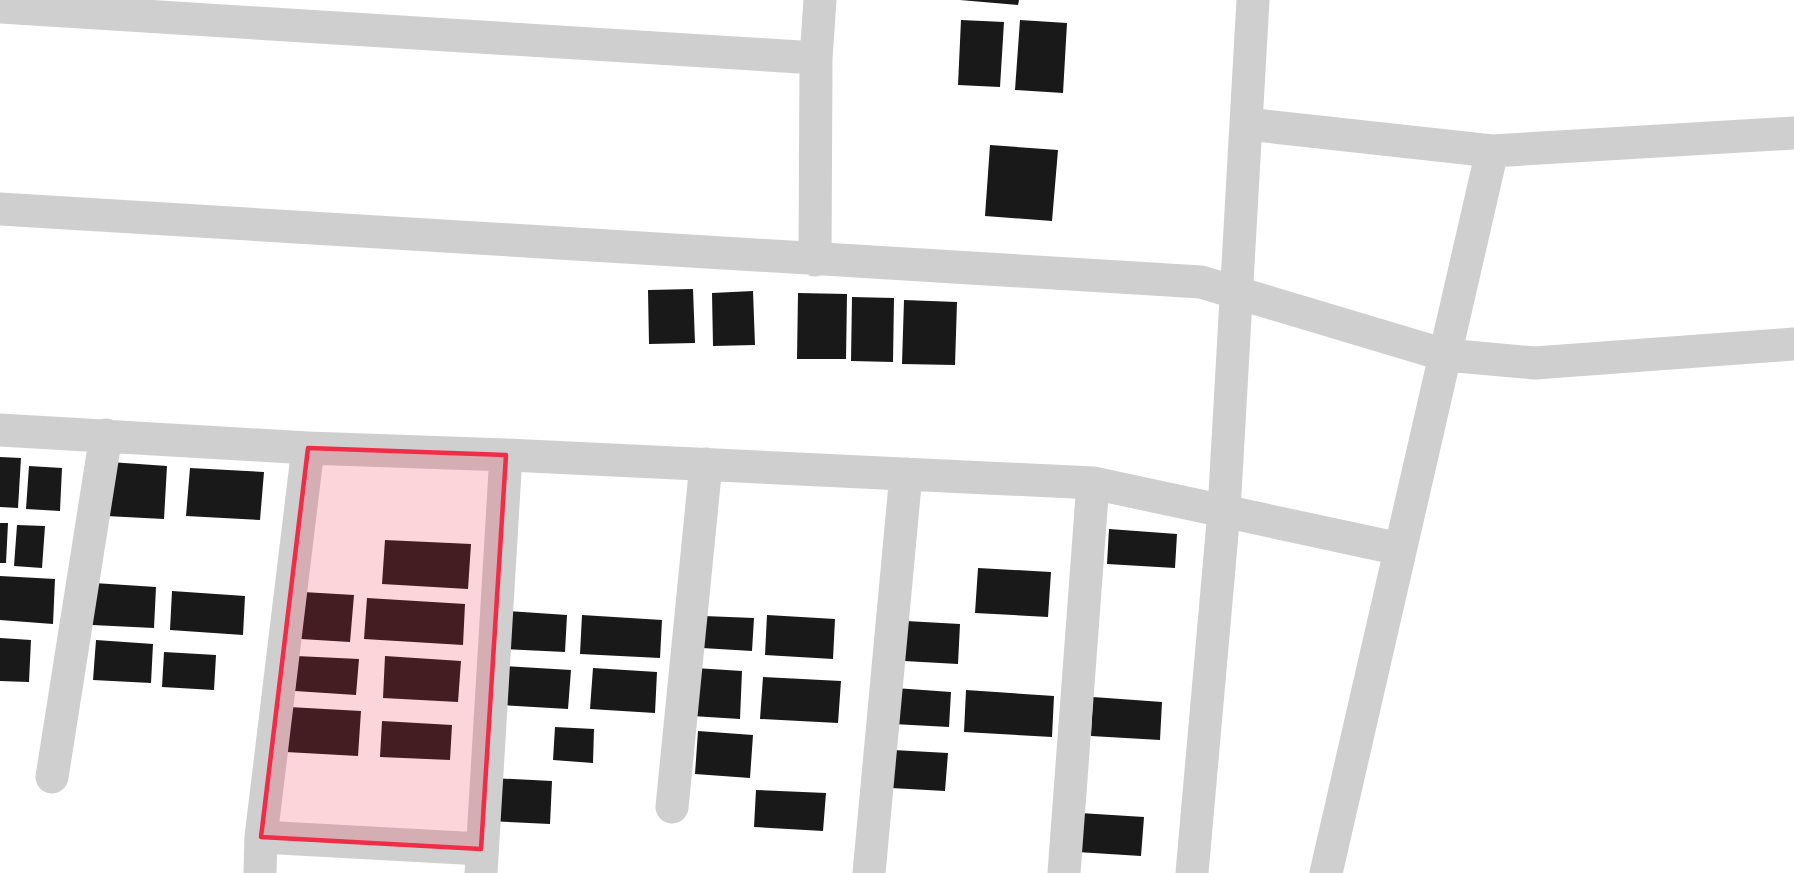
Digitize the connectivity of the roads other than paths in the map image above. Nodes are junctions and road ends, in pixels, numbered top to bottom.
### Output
1 (820, 0) edge
2 (1253, 0) edge
3 (0, 7) edge
4 (816, 58) junction
5 (1247, 124) junction
6 (1794, 134) edge
7 (1492, 152) junction
8 (0, 209) edge
9 (815, 260) junction
10 (1238, 293) junction
11 (1794, 345) edge
12 (1445, 355) junction
13 (0, 430) edge
14 (106, 435) junction
15 (308, 448) junction
16 (506, 454) junction
17 (706, 465) junction
18 (906, 474) junction
19 (1093, 483) junction
20 (1224, 511) junction
21 (1400, 549) junction
22 (52, 777) dead end
23 (672, 807) dead end
24 (261, 837) junction
25 (481, 861) edge
26 (260, 873) edge
27 (869, 873) edge
28 (1064, 873) edge
29 (1192, 873) edge
30 (1326, 873) edge

1 - 4 street
2 - 5 street
3 - 4 street
4 - 9 street
5 - 7 street
5 - 10 street
6 - 7 street
7 - 12 street
8 - 9 street
9 - 10 street
10 - 12 street
10 - 20 street
11 - 12 street
12 - 21 street
13 - 14 street
14 - 15 street
14 - 22 street
15 - 16 street
15 - 24 street
16 - 17 street
16 - 25 street
17 - 18 street
17 - 23 street
18 - 19 street
18 - 27 street
19 - 20 street
19 - 28 street
20 - 21 street
20 - 29 street
21 - 30 street
24 - 25 street
24 - 26 street

